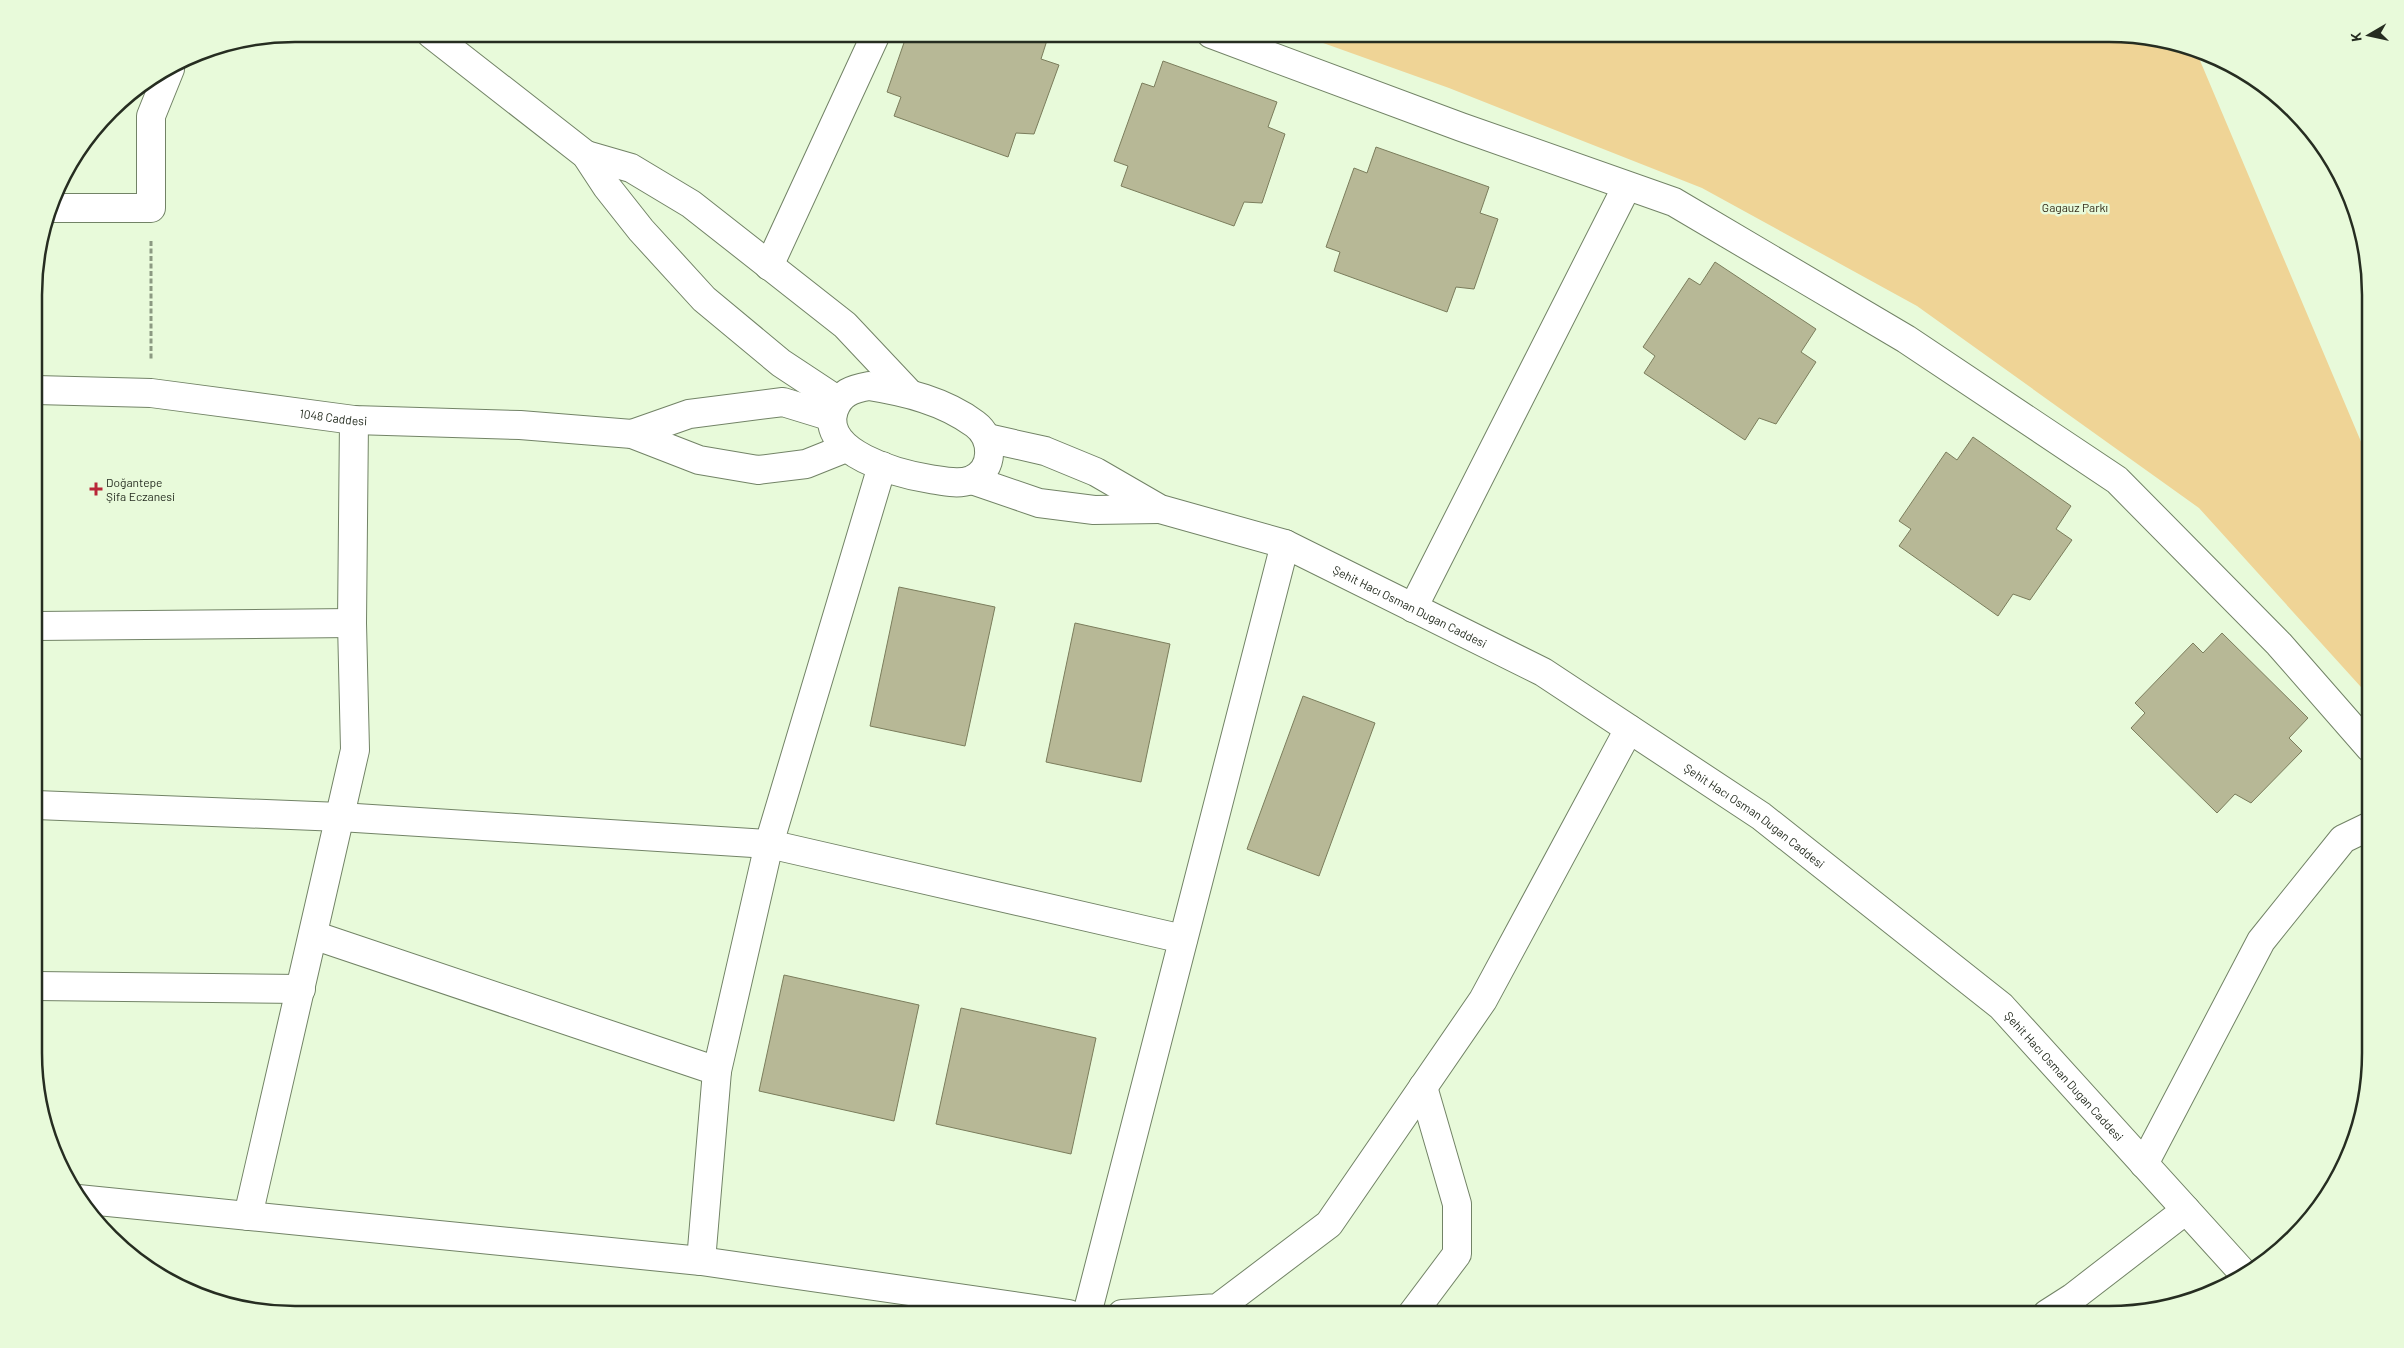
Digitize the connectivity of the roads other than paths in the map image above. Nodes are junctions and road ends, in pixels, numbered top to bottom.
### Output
1 (441, 42) edge
2 (872, 42) edge
3 (1233, 42) edge
4 (164, 79) edge
5 (586, 155) junction
6 (1627, 186) junction
7 (58, 208) edge
8 (769, 266) junction
9 (42, 390) edge
10 (909, 393) junction
11 (834, 408) junction
12 (354, 420) junction
13 (632, 434) junction
14 (988, 438) junction
15 (846, 448) junction
16 (882, 466) junction
17 (972, 480) junction
18 (1160, 510) junction
19 (1285, 544) junction
20 (1413, 608) junction
21 (352, 623) junction
22 (42, 626) edge
23 (1629, 729) junction
24 (2362, 739) edge
25 (42, 805) edge
26 (340, 817) junction
27 (2362, 830) edge
28 (769, 844) junction
29 (313, 935) junction
30 (1183, 938) junction
31 (42, 986) edge
32 (301, 989) junction
33 (717, 1071) junction
34 (1423, 1087) junction
35 (2144, 1164) junction
36 (90, 1200) edge
37 (2186, 1210) junction
38 (248, 1216) junction
39 (701, 1262) junction
40 (2240, 1269) edge
41 (1012, 1306) edge
42 (1088, 1306) edge
43 (1221, 1306) edge
44 (1418, 1306) edge
45 (2060, 1306) edge

1 - 5 street
2 - 8 street
3 - 6 street
4 - 7 street
5 - 8 street
5 - 11 street
6 - 20 street
6 - 24 street
8 - 10 street
9 - 12 street, 1048 Caddesi
10 - 11 street
10 - 14 street
11 - 13 street
11 - 15 street
12 - 13 street, 1048 Caddesi
12 - 21 street
13 - 15 street
14 - 17 street
14 - 18 street
15 - 16 street
16 - 17 street
16 - 28 street
17 - 18 street
18 - 19 street, Şehit Hacı Osman Dugan Caddesi
19 - 20 street, Şehit Hacı Osman Dugan Caddesi
19 - 30 street
20 - 23 street, Şehit Hacı Osman Dugan Caddesi
21 - 22 street
21 - 26 street
23 - 34 street
23 - 35 street, Şehit Hacı Osman Dugan Caddesi
25 - 26 street
26 - 28 street
26 - 29 street
27 - 35 street
28 - 30 street
28 - 33 street
29 - 32 street
29 - 33 street
30 - 42 street
31 - 32 street
32 - 38 street
33 - 39 street
34 - 43 street
34 - 44 street
35 - 37 street, Şehit Hacı Osman Dugan Caddesi
36 - 38 street
37 - 40 street, Şehit Hacı Osman Dugan Caddesi
37 - 45 street
38 - 39 street
39 - 41 street

